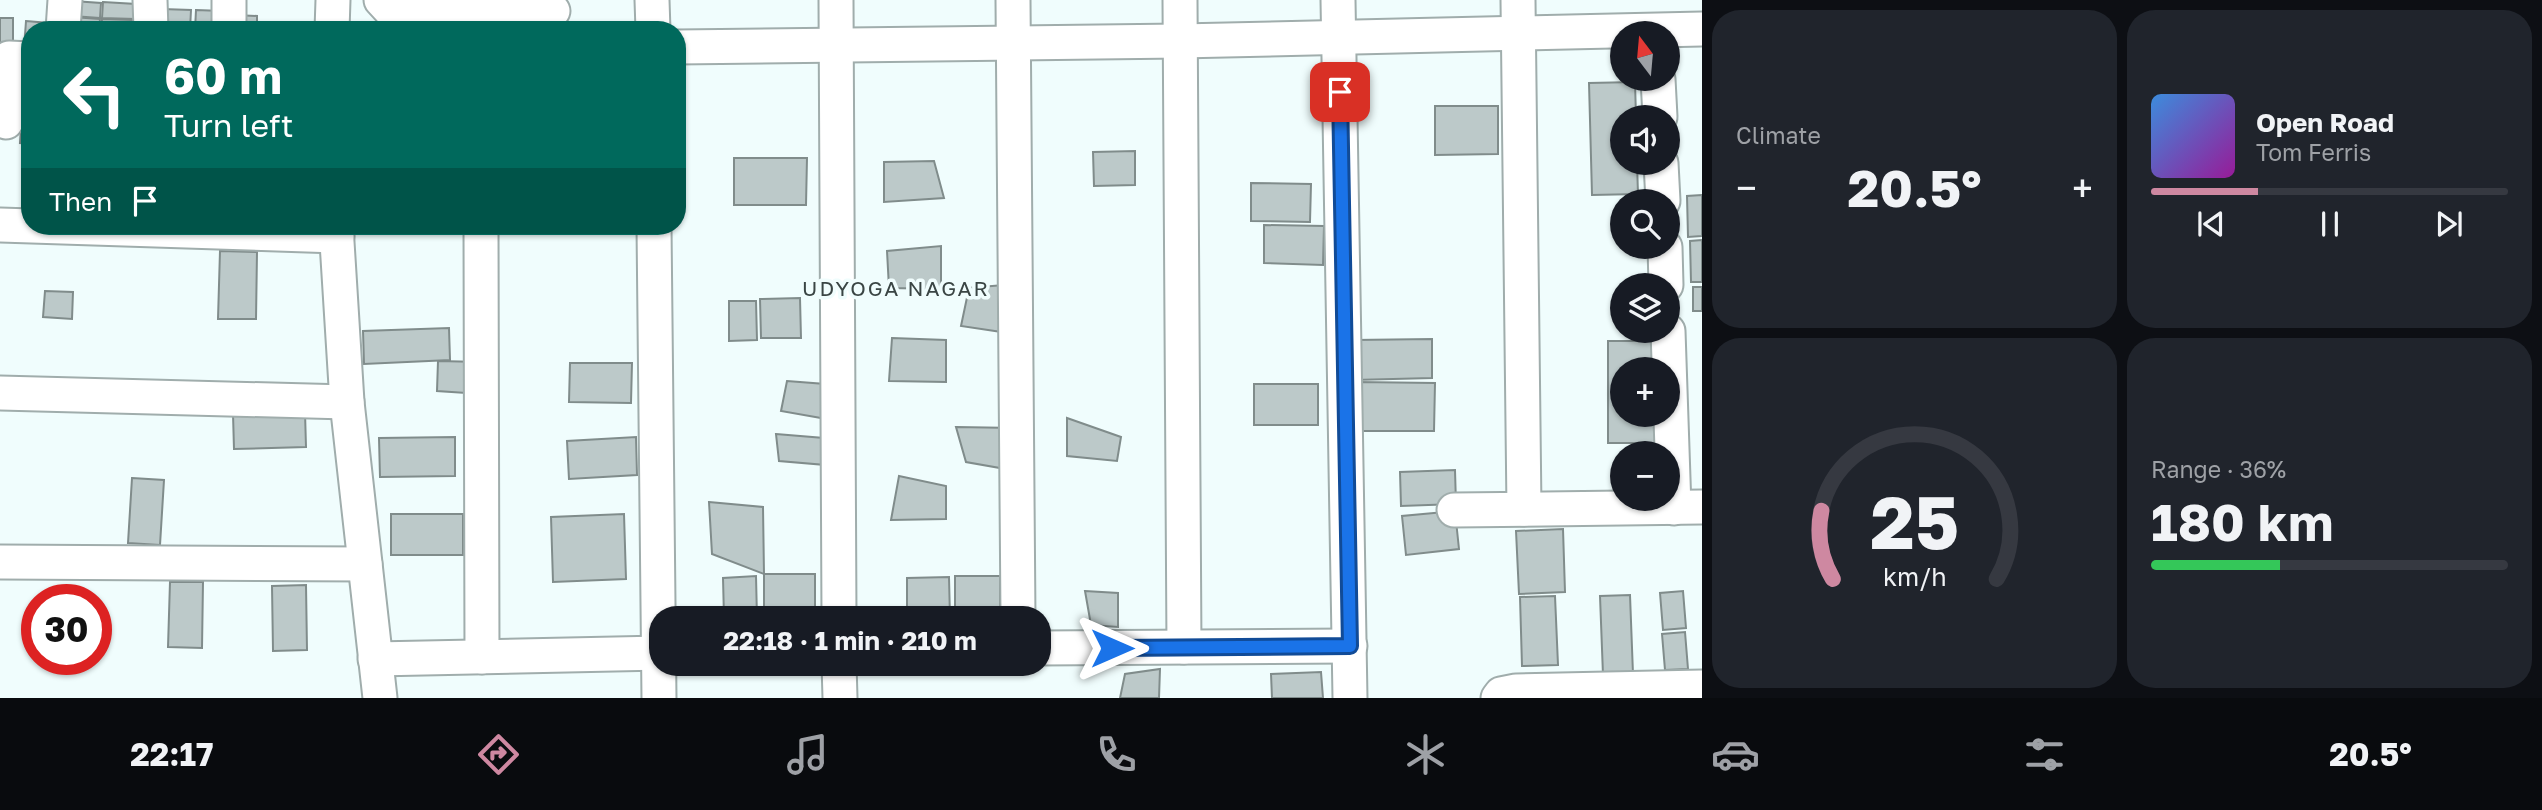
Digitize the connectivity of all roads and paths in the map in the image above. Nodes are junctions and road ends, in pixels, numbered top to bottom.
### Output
1 (65, 0) edge
2 (150, 0) edge
3 (229, 0) edge
4 (333, 0) edge
5 (381, 0) edge
6 (652, 0) edge
7 (836, 0) edge
8 (1013, 0) edge
9 (1180, 0) edge
10 (1338, 0) edge
11 (1518, 0) edge
12 (555, 14) edge
13 (64, 21) edge
14 (151, 21) edge
15 (229, 21) edge
16 (332, 21) edge
17 (653, 21) edge
18 (1610, 25) edge
19 (1680, 25) edge
20 (1702, 29) edge
21 (1518, 33) junction
22 (1340, 37) junction
23 (1180, 41) junction
24 (1012, 43) junction
25 (837, 45) junction
26 (686, 47) edge
27 (21, 59) edge
28 (6, 122) dead end
29 (0, 225) edge
30 (21, 225) edge
31 (337, 235) edge
32 (481, 235) edge
33 (654, 235) edge
34 (1669, 343) edge
35 (0, 393) edge
36 (348, 402) junction
37 (1688, 507) edge
38 (1524, 509) junction
39 (1454, 510) dead end
40 (0, 562) edge
41 (365, 564) junction
42 (659, 606) edge
43 (839, 606) edge
44 (1018, 606) edge
45 (1350, 646) junction
46 (1184, 647) junction
47 (1051, 648) edge
48 (649, 653) edge
49 (482, 657) junction
50 (376, 659) junction
51 (659, 676) edge
52 (840, 676) edge
53 (1702, 687) edge
54 (380, 698) edge
55 (659, 698) edge
56 (841, 698) edge
57 (1350, 698) edge
58 (1498, 698) edge

1 - 13 street
2 - 14 street
3 - 15 street
4 - 16 street
5 - 12 street
6 - 17 street
7 - 25 street
8 - 24 street
9 - 23 street
10 - 22 street
11 - 21 street
18 - 21 street
19 - 20 street
21 - 22 street
21 - 38 street
22 - 23 street
22 - 45 street
23 - 24 street
23 - 46 street
24 - 25 street
24 - 44 street
25 - 26 street
25 - 43 street
27 - 28 street
29 - 30 street
31 - 36 street
32 - 49 street
33 - 42 street
34 - 37 street
35 - 36 street
36 - 41 street
37 - 38 street
38 - 39 street
40 - 41 street
41 - 50 street
45 - 46 street
45 - 57 street
46 - 47 street
48 - 49 street
49 - 50 street
50 - 54 street
51 - 55 street
52 - 56 street
53 - 58 street

